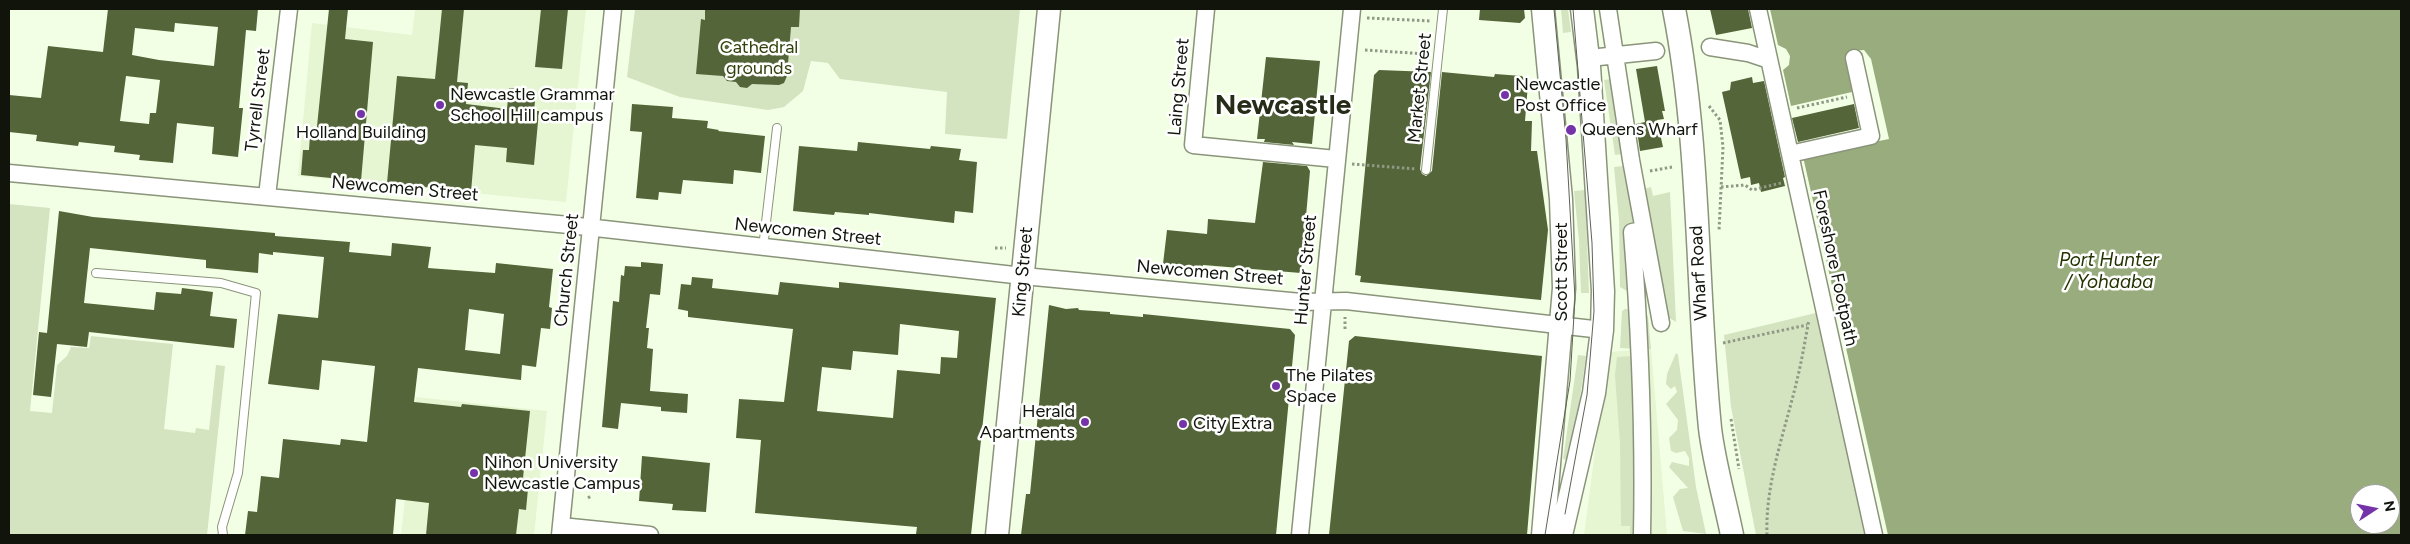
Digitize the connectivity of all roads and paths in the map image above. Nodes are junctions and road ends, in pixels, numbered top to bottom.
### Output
1 (289, 9) edge
2 (613, 9) edge
3 (1050, 9) edge
4 (1206, 9) edge
5 (1443, 9) edge
6 (1543, 9) edge
7 (1582, 9) edge
8 (1608, 9) edge
9 (1674, 9) edge
10 (1758, 9) edge
11 (1352, 13) edge
12 (1442, 21) junction
13 (1710, 47) dead end
14 (1348, 49) junction
15 (1656, 51) dead end
16 (1439, 54) junction
17 (1607, 56) junction
18 (1854, 58) dead end
19 (1769, 60) junction
20 (1720, 120) dead end
21 (777, 128) dead end
22 (1790, 154) junction
23 (1341, 161) junction
24 (1672, 167) dead end
25 (1426, 170) joint
26 (9, 173) edge
27 (1633, 174) junction
28 (1796, 180) junction
29 (267, 196) junction
30 (592, 228) junction
31 (1644, 230) junction
32 (763, 248) junction
33 (995, 248) dead end
34 (1008, 248) dead end
35 (96, 273) dead end
36 (1023, 276) junction
37 (1323, 302) junction
38 (1810, 311) dead end
39 (1345, 312) dead end
40 (1826, 322) junction
41 (1661, 323) dead end
42 (1562, 326) junction
43 (1808, 326) junction
44 (1345, 329) dead end
45 (1602, 330) junction
46 (1723, 352) dead end
47 (1730, 410) dead end
48 (1740, 475) dead end
49 (1563, 525) edge
50 (560, 531) edge
51 (223, 535) edge
52 (650, 535) edge
53 (997, 535) edge
54 (1300, 535) edge
55 (1543, 535) edge
56 (1642, 535) edge
57 (1732, 535) edge
58 (1767, 535) edge
59 (1874, 535) edge

1 - 29 street, Tyrrell Street
2 - 30 street, Church Street
3 - 36 main road, King Street
4 - 23 street, Laing Street
5 - 12 lane, Market Street
6 - 42 main road, Scott Street
7 - 45 main road
8 - 17 street
9 - 57 main road, Wharf Road
10 - 19 street, Foreshore Footpath
11 - 12 path
11 - 14 street, Hunter Street
12 - 16 lane, Market Street
13 - 19 street
14 - 16 path
14 - 23 street, Hunter Street
15 - 17 street
16 - 25 lane, Market Street
17 - 27 street
18 - 22 street
19 - 22 street, Foreshore Footpath
20 - 28 path
21 - 32 lane
22 - 28 street, Foreshore Footpath
23 - 25 path
23 - 37 street, Hunter Street
24 - 27 path
26 - 29 street, Newcomen Street
27 - 31 street
28 - 40 street, Foreshore Footpath
29 - 30 street, Newcomen Street
30 - 32 street, Newcomen Street
30 - 50 street, Church Street
31 - 41 street
31 - 56 street
32 - 36 street, Newcomen Street
33 - 34 path
35 - 51 lane
36 - 37 street, Newcomen Street
36 - 53 main road, King Street
37 - 42 street, Newcomen Street
37 - 54 street, Hunter Street
38 - 43 path
39 - 44 path
40 - 43 path
40 - 59 street, Foreshore Footpath
42 - 45 street, Newcomen Street
42 - 55 main road, Scott Street
43 - 46 path
43 - 58 path
45 - 49 main road
47 - 48 path
50 - 52 street

